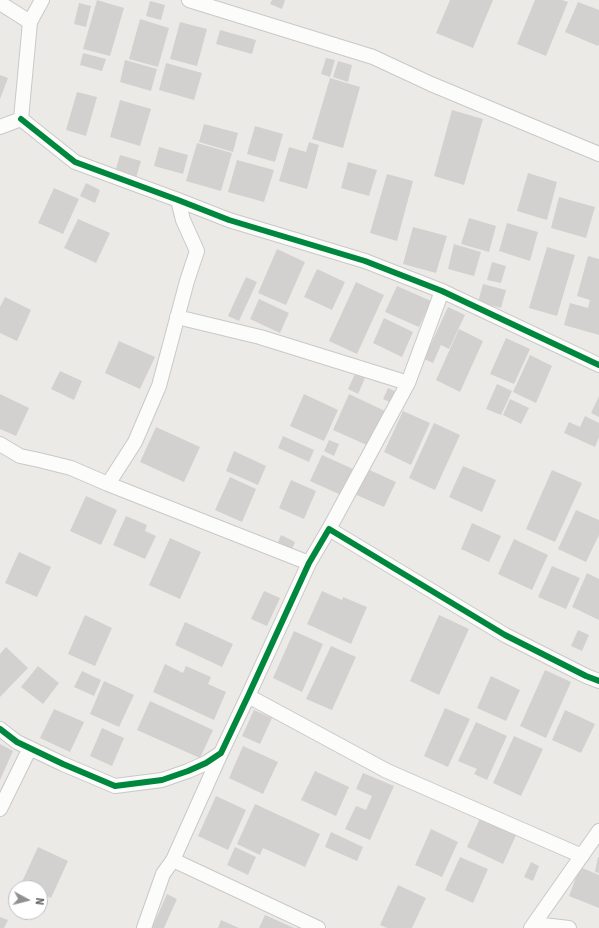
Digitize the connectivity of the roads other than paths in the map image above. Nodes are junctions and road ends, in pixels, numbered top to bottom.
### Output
1 (42, 0) edge
2 (188, 0) edge
3 (0, 3) edge
4 (30, 22) junction
5 (20, 119) junction
6 (0, 127) edge
7 (599, 154) edge
8 (178, 200) junction
9 (442, 291) junction
10 (177, 317) junction
11 (599, 365) edge
12 (408, 383) junction
13 (0, 444) edge
14 (108, 484) junction
15 (328, 529) junction
16 (309, 563) junction
17 (599, 681) edge
18 (248, 696) junction
19 (0, 729) edge
20 (30, 748) junction
21 (221, 753) junction
22 (0, 809) edge
23 (599, 831) edge
24 (582, 856) junction
25 (173, 860) junction
26 (532, 926) edge
27 (144, 928) edge
28 (318, 928) edge
29 (569, 928) edge

1 - 4 street
2 - 7 street
3 - 4 street
4 - 5 street
5 - 6 street
5 - 8 street
8 - 9 street
8 - 10 street
9 - 11 street
9 - 12 street
10 - 12 street
10 - 14 street
12 - 15 street
13 - 14 street
14 - 16 street
15 - 16 street
15 - 17 street
16 - 18 street
18 - 21 street
18 - 24 street
19 - 20 street
20 - 21 street
20 - 22 street
21 - 25 street
23 - 24 street
24 - 26 street
25 - 27 street
25 - 28 street
26 - 29 street

